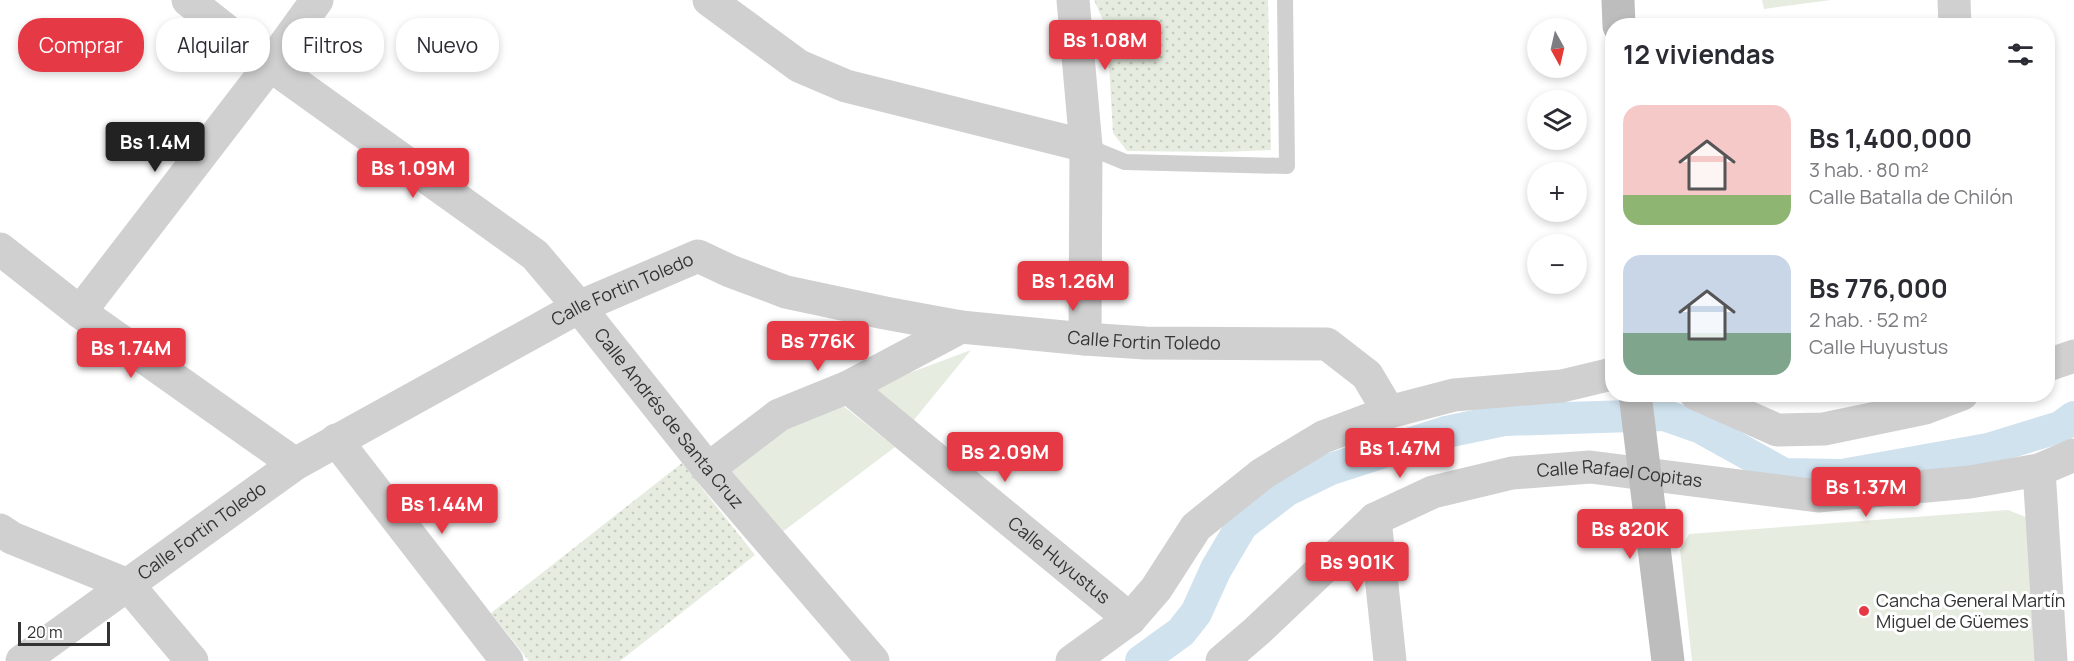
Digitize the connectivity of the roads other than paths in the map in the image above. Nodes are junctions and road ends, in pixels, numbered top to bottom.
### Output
1 (188, 0) edge
2 (317, 0) edge
3 (1073, 0) edge
4 (1285, 0) edge
5 (1618, 0) edge
6 (1954, 0) edge
7 (716, 3) edge
8 (210, 18) edge
9 (1619, 18) edge
10 (1955, 18) edge
11 (270, 66) joint
12 (265, 72) edge
13 (1086, 146) junction
14 (0, 249) edge
15 (579, 307) junction
16 (80, 312) junction
17 (961, 327) junction
18 (1085, 339) junction
19 (2074, 356) edge
20 (2055, 363) edge
21 (848, 387) junction
22 (1605, 387) edge
23 (1630, 402) edge
24 (1714, 402) edge
25 (1941, 402) edge
26 (1389, 412) junction
27 (336, 440) junction
28 (2074, 455) edge
29 (1643, 463) junction
30 (295, 464) junction
31 (708, 469) junction
32 (2039, 470) junction
33 (1375, 519) junction
34 (0, 530) edge
35 (128, 585) junction
36 (1130, 619) junction
37 (22, 661) edge
38 (192, 661) edge
39 (507, 661) edge
40 (873, 661) edge
41 (1072, 661) edge
42 (1222, 661) edge
43 (1390, 661) edge
44 (1668, 661) edge
45 (2051, 661) edge

1 - 8 street, Calle Andrés de Santa Cruz
2 - 11 street
3 - 13 street
4 - 13 lane
5 - 9 main road
6 - 10 street
7 - 13 street
11 - 15 street, Calle Andrés de Santa Cruz
12 - 16 street
13 - 18 street
14 - 16 street
15 - 17 street, Calle Fortin Toledo
15 - 27 street, Calle Fortin Toledo
15 - 31 street, Calle Andrés de Santa Cruz
16 - 30 street
17 - 18 street, Calle Fortin Toledo
17 - 21 street
18 - 26 street, Calle Fortin Toledo
19 - 20 street
21 - 31 street
21 - 36 street, Calle Huyustus
22 - 26 street
23 - 29 main road
24 - 25 street
26 - 36 street
27 - 30 street, Calle Fortin Toledo
27 - 39 street
28 - 32 street, Calle Rafael Copitas
29 - 32 street, Calle Rafael Copitas
29 - 33 street, Calle Rafael Copitas
29 - 44 main road
30 - 35 street, Calle Fortin Toledo
31 - 40 street, Calle Andrés de Santa Cruz
32 - 45 street
33 - 42 street, Calle Rafael Copitas
33 - 43 street
34 - 35 street
35 - 37 street, Calle Fortin Toledo
35 - 38 street
36 - 41 street

